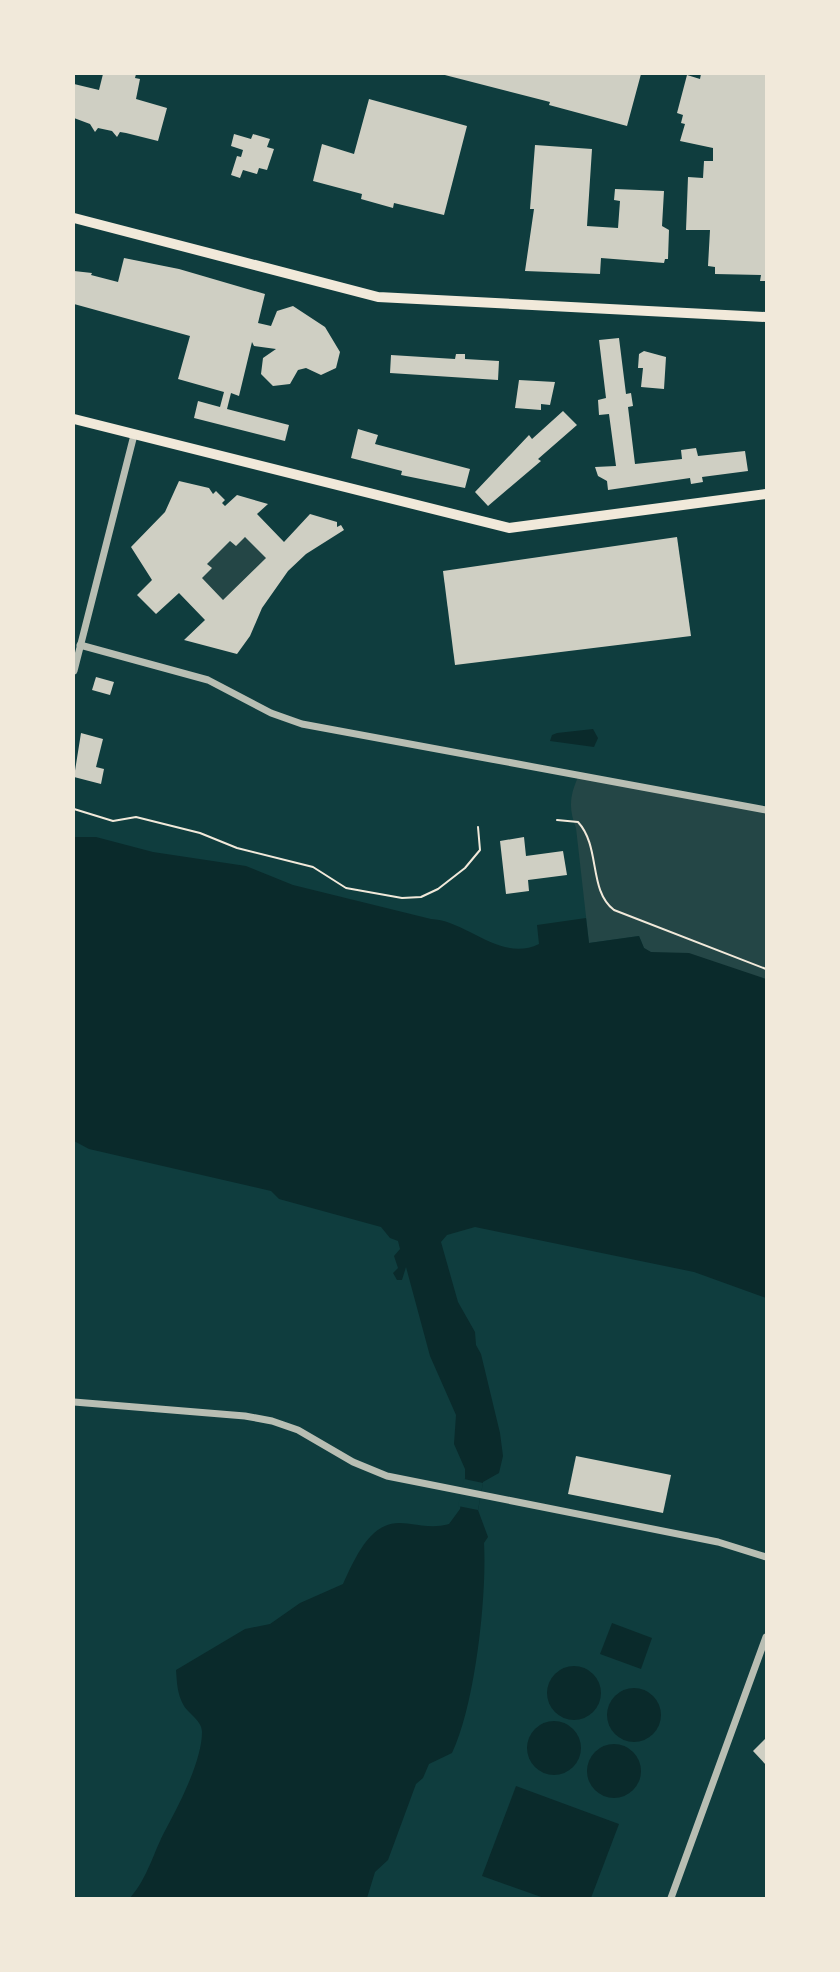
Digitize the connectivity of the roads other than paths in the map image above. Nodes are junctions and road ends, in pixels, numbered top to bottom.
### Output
1 (74, 218) edge
2 (766, 317) edge
3 (74, 419) edge
4 (134, 435) junction
5 (766, 494) edge
6 (80, 645) junction
7 (74, 671) edge
8 (766, 810) edge
9 (74, 1402) edge
10 (766, 1557) edge
11 (766, 1637) edge
12 (671, 1899) edge

1 - 2 main road
3 - 4 main road
4 - 5 main road
4 - 6 street
6 - 7 street
6 - 8 street
9 - 10 street
11 - 12 street

